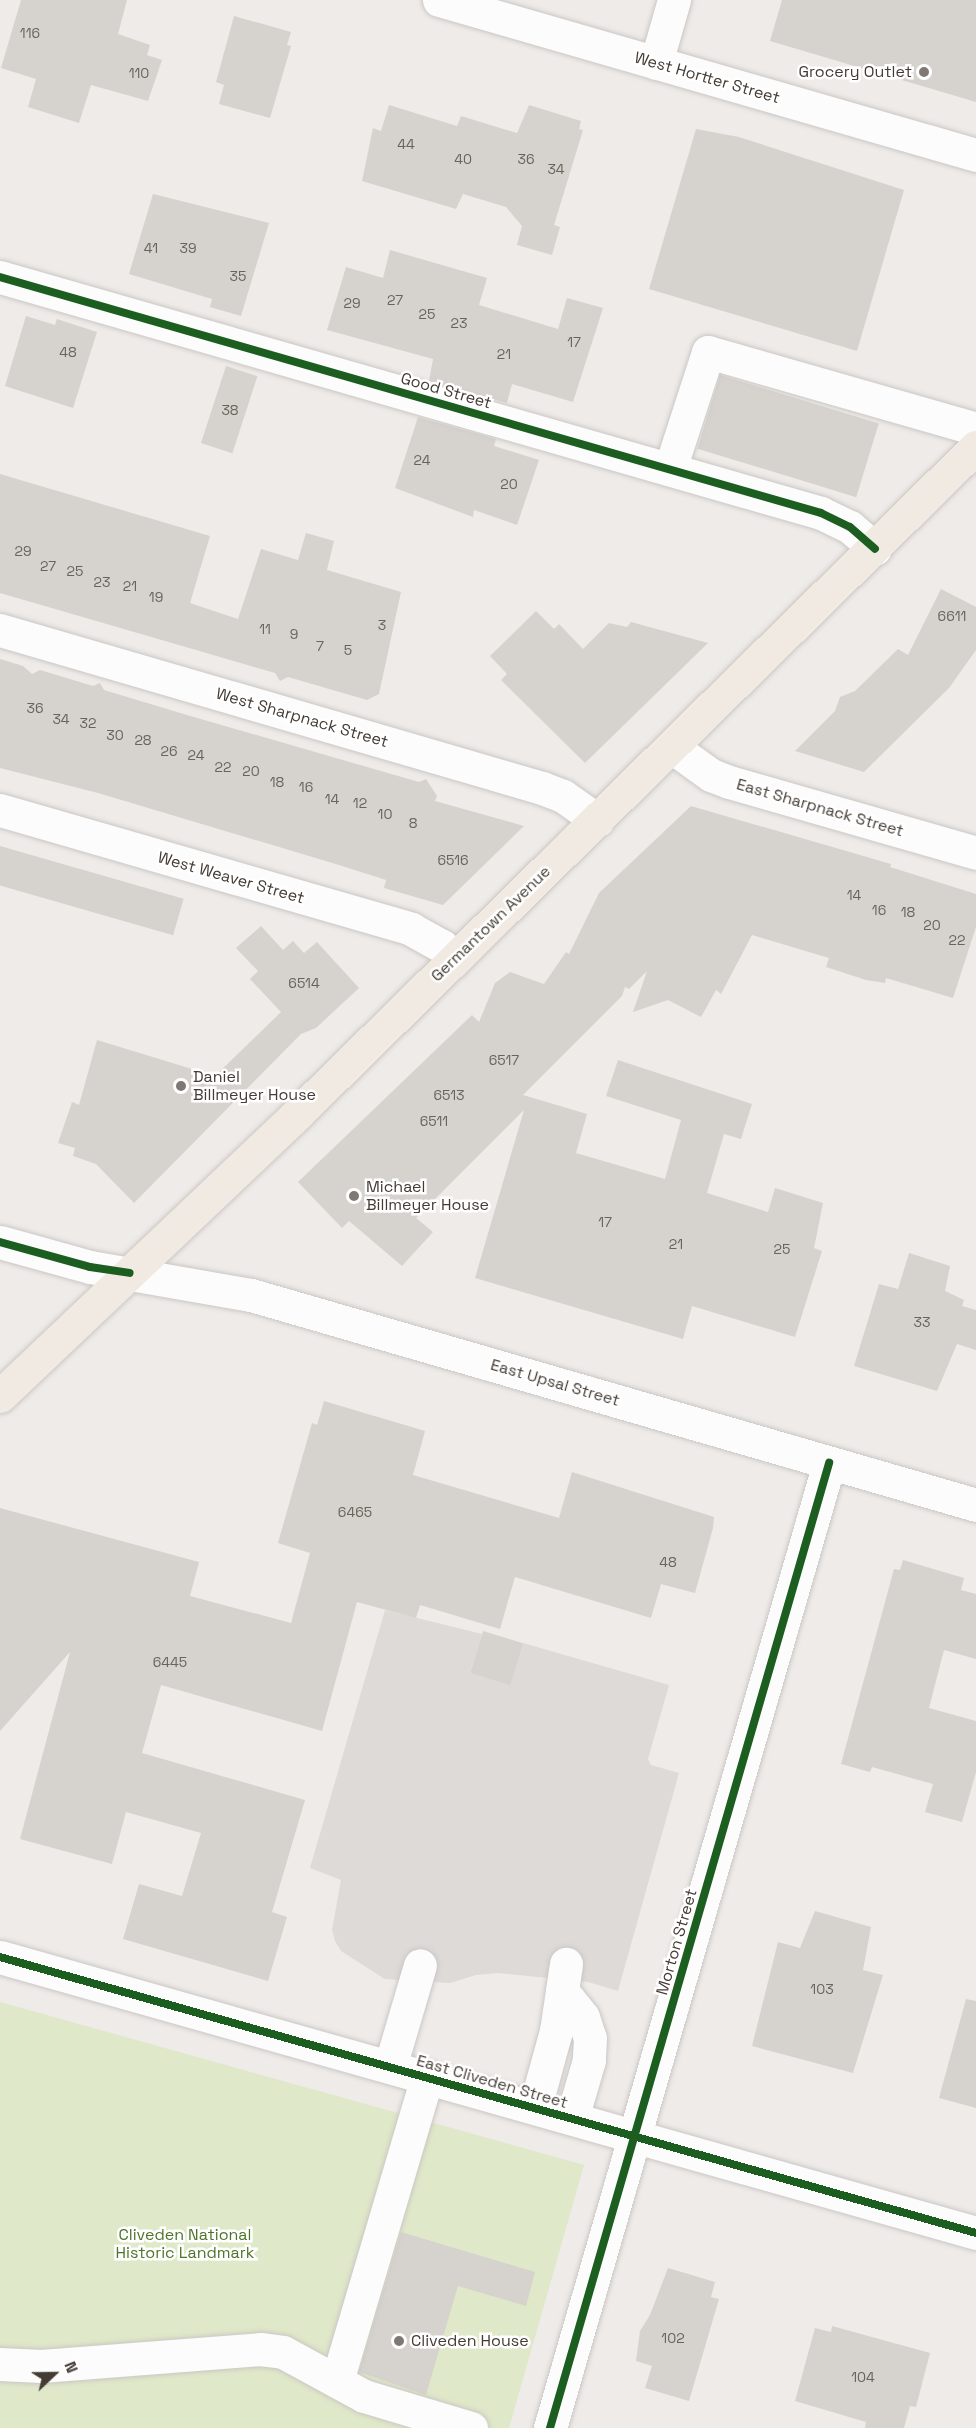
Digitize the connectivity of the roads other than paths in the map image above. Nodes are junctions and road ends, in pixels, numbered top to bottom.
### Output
1 (439, 0) edge
2 (674, 0) edge
3 (656, 63) junction
4 (976, 155) edge
5 (0, 277) edge
6 (976, 429) edge
7 (976, 447) edge
8 (670, 469) junction
9 (875, 549) junction
10 (0, 630) edge
11 (672, 747) junction
12 (0, 810) edge
13 (597, 820) junction
14 (976, 853) edge
15 (456, 958) junction
16 (0, 1242) edge
17 (130, 1273) junction
18 (0, 1396) edge
19 (829, 1462) junction
20 (976, 1505) edge
21 (0, 1957) edge
22 (420, 1965) dead end
23 (390, 2067) junction
24 (427, 2078) junction
25 (535, 2108) junction
26 (572, 2118) junction
27 (635, 2136) junction
28 (976, 2233) edge
29 (0, 2364) edge
30 (337, 2381) junction
31 (471, 2428) edge
32 (550, 2428) edge

1 - 3 street, West Hortter Street
2 - 3 street
3 - 4 street, West Hortter Street
5 - 8 street, Good Street
6 - 8 street
7 - 9 main road, Germantown Avenue
8 - 9 street, Good Street
9 - 11 main road, Germantown Avenue
10 - 13 street, West Sharpnack Street
11 - 13 main road, Germantown Avenue
11 - 14 street, East Sharpnack Street
12 - 15 street, West Weaver Street
13 - 15 main road, Germantown Avenue
15 - 17 main road, Germantown Avenue
16 - 17 street, East Upsal Street
17 - 18 main road, Germantown Avenue
17 - 19 street, East Upsal Street
19 - 20 street, East Upsal Street
19 - 27 street, Morton Street
21 - 23 street, East Cliveden Street
22 - 23 street
23 - 24 street, East Cliveden Street
24 - 25 street, East Cliveden Street
24 - 30 street
25 - 26 street, East Cliveden Street
25 - 26 street
26 - 27 street, East Cliveden Street
27 - 28 street, East Cliveden Street
27 - 32 street, Morton Street
29 - 30 street
30 - 31 street

